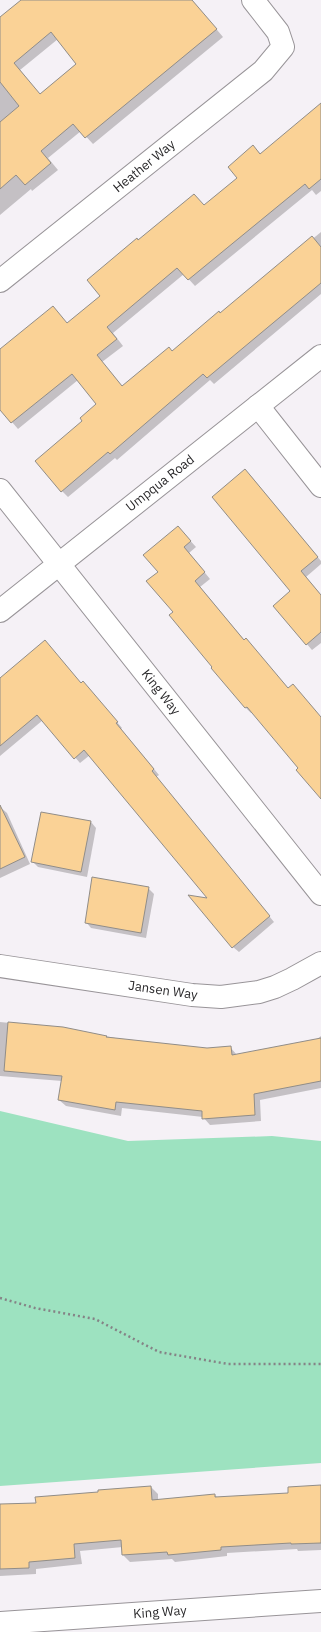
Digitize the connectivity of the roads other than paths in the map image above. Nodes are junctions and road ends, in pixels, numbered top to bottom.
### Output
1 (253, 0) edge
2 (0, 281) edge
3 (321, 356) edge
4 (258, 406) junction
5 (321, 486) edge
6 (0, 490) edge
7 (59, 564) junction
8 (0, 611) edge
9 (321, 894) edge
10 (321, 963) edge
11 (0, 966) edge
12 (321, 1601) edge
13 (0, 1623) edge

1 - 2 street, Heather Way
3 - 4 street, Umpqua Road
4 - 5 street
4 - 7 street, Umpqua Road
6 - 7 street, King Way
7 - 8 street, Umpqua Road
7 - 9 street, King Way
10 - 11 street, Jansen Way
12 - 13 street, King Way

